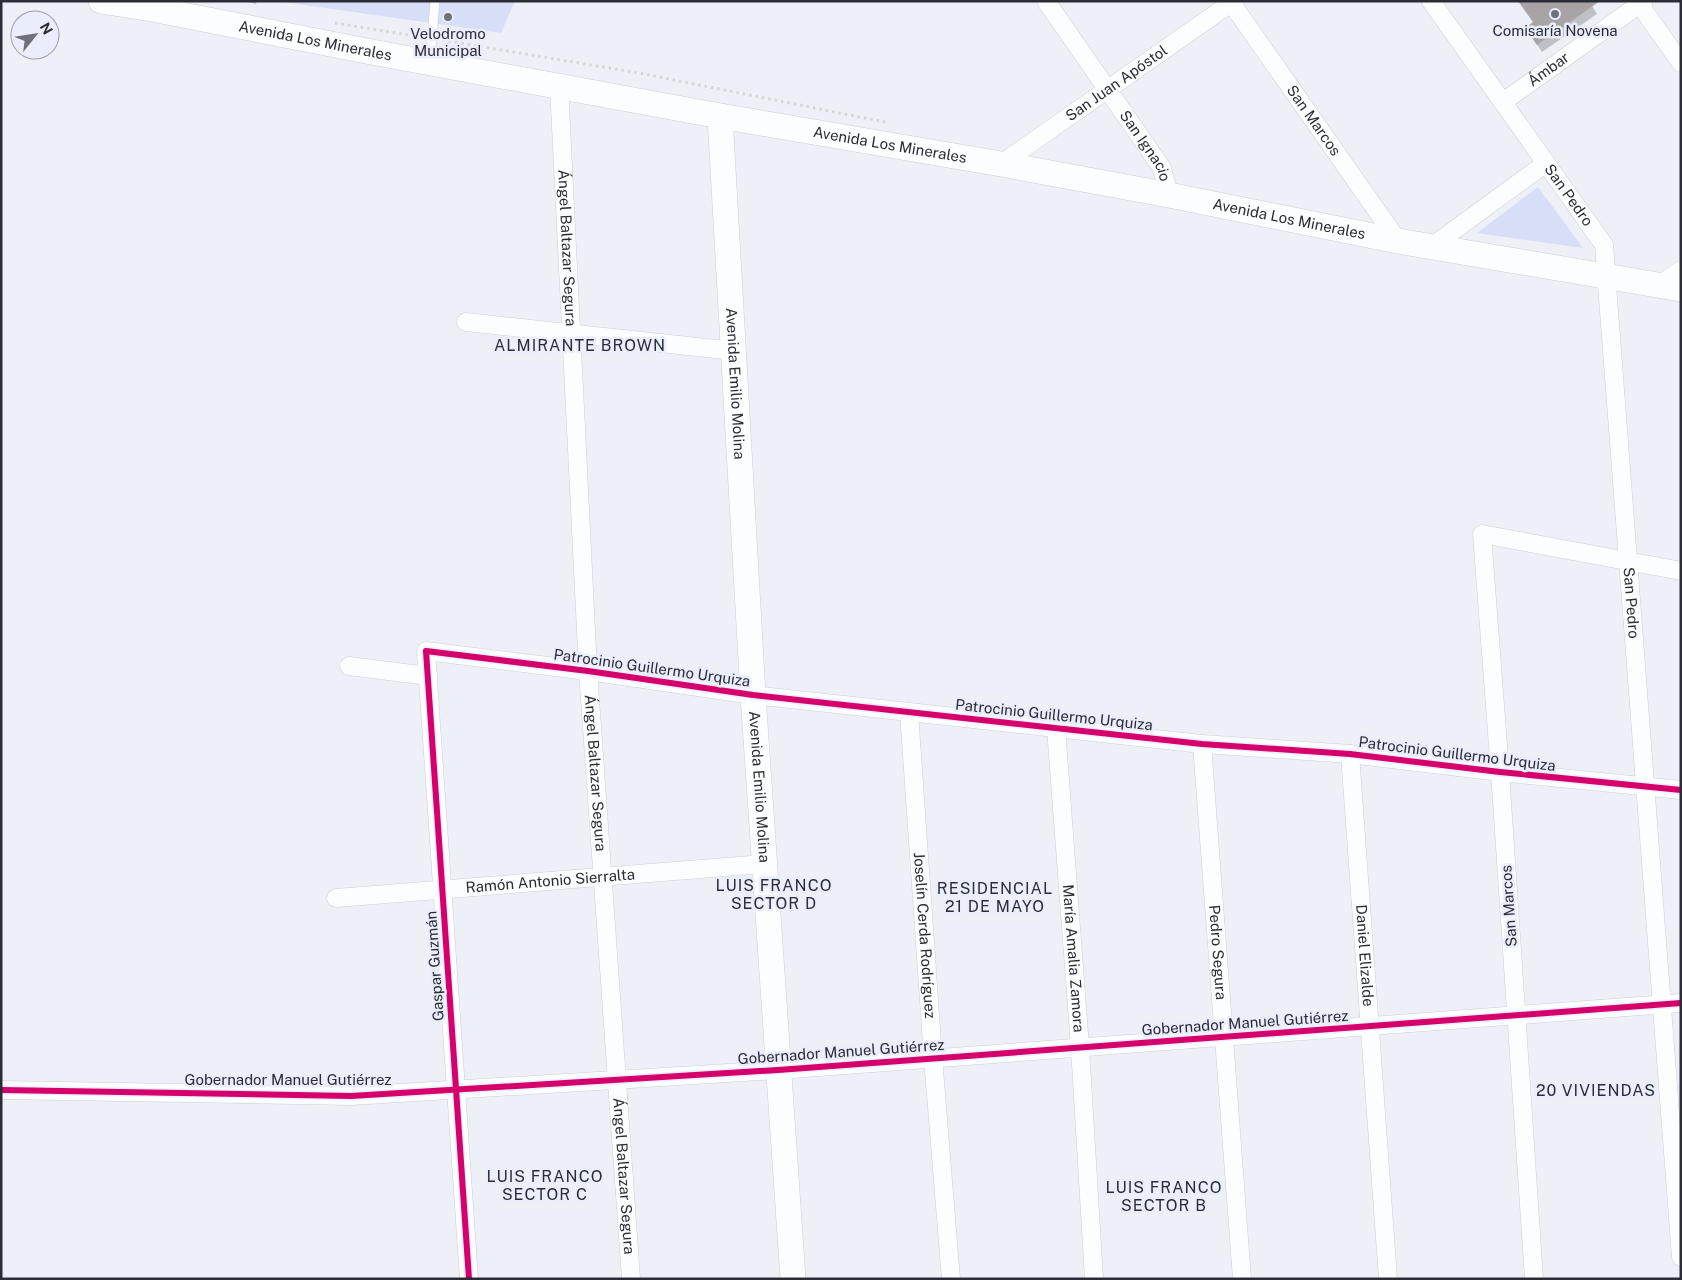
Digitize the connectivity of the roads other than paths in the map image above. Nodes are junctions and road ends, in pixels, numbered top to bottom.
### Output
1 (101, 1) edge
2 (435, 1) edge
3 (1046, 1) edge
4 (1431, 1) edge
5 (1232, 2) edge
6 (1640, 2) edge
7 (431, 50) junction
8 (1681, 63) edge
9 (559, 86) junction
10 (1108, 90) junction
11 (1503, 102) junction
12 (720, 116) junction
13 (1546, 163) junction
14 (1000, 164) junction
15 (1169, 196) junction
16 (1398, 242) junction
17 (1431, 247) junction
18 (1681, 270) edge
19 (1607, 276) junction
20 (1670, 287) edge
21 (466, 322) dead end
22 (571, 333) junction
23 (734, 351) junction
24 (1628, 561) junction
25 (1681, 571) edge
26 (426, 651) joint
27 (349, 666) dead end
28 (588, 671) junction
29 (428, 676) junction
30 (753, 696) junction
31 (909, 712) junction
32 (1056, 728) junction
33 (1202, 744) junction
34 (1350, 754) junction
35 (1500, 772) junction
36 (1646, 787) junction
37 (1681, 790) edge
38 (764, 864) junction
39 (603, 878) junction
40 (442, 890) junction
41 (336, 898) dead end
42 (1681, 1003) edge
43 (1661, 1004) junction
44 (1516, 1014) junction
45 (1370, 1026) junction
46 (1225, 1037) junction
47 (1080, 1047) junction
48 (933, 1058) junction
49 (778, 1070) junction
50 (616, 1080) junction
51 (456, 1089) junction
52 (1, 1090) edge
53 (1681, 1257) edge
54 (469, 1279) edge
55 (631, 1279) edge
56 (794, 1279) edge
57 (951, 1279) edge
58 (1094, 1279) edge
59 (1242, 1279) edge
60 (1388, 1279) edge
61 (1534, 1279) edge

1 - 7 main road, Avenida Los Minerales
2 - 7 lane
3 - 10 street, San Ignacio
4 - 11 street, San Pedro
5 - 10 street, San Juan Apóstol
5 - 16 street, San Marcos
6 - 8 street
6 - 11 street, Ámbar
7 - 9 main road, Avenida Los Minerales
9 - 12 main road, Avenida Los Minerales
9 - 22 street, Ángel Baltazar Segura
10 - 14 street, San Juan Apóstol
10 - 15 street, San Ignacio
11 - 13 street, San Pedro
12 - 14 main road, Avenida Los Minerales
12 - 23 main road, Avenida Emilio Molina
13 - 17 street
13 - 19 street, San Pedro
14 - 15 main road, Avenida Los Minerales
15 - 16 main road, Avenida Los Minerales
16 - 17 main road, Avenida Los Minerales
17 - 19 main road, Avenida Los Minerales
18 - 20 street
19 - 20 main road, Avenida Los Minerales
19 - 24 street, San Pedro
21 - 22 street
22 - 23 street
22 - 28 street, Ángel Baltazar Segura
23 - 30 main road, Avenida Emilio Molina
24 - 25 street
24 - 35 street, San Marcos
24 - 36 street, San Pedro
26 - 28 street, Patrocinio Guillermo Urquiza
26 - 29 street, Gaspar Guzmán
27 - 29 street
28 - 30 street, Patrocinio Guillermo Urquiza
28 - 39 street, Ángel Baltazar Segura
29 - 40 street, Gaspar Guzmán
30 - 31 street, Patrocinio Guillermo Urquiza
30 - 38 main road, Avenida Emilio Molina
31 - 32 street, Patrocinio Guillermo Urquiza
31 - 48 street, Joselín Cerda Rodríguez
32 - 33 street, Patrocinio Guillermo Urquiza
32 - 47 street, María Amalia Zamora
33 - 34 street, Patrocinio Guillermo Urquiza
33 - 46 street, Pedro Segura
34 - 35 street, Patrocinio Guillermo Urquiza
34 - 45 street, Daniel Elizalde
35 - 36 street, Patrocinio Guillermo Urquiza
35 - 44 street, San Marcos
36 - 37 street, Patrocinio Guillermo Urquiza
36 - 43 street, San Pedro
38 - 39 street, Ramón Antonio Sierralta
38 - 49 main road, Avenida Emilio Molina
39 - 40 street, Ramón Antonio Sierralta
39 - 50 street, Ángel Baltazar Segura
40 - 41 street, Ramón Antonio Sierralta
40 - 51 street, Gaspar Guzmán
42 - 43 street, Gobernador Manuel Gutiérrez
43 - 44 street, Gobernador Manuel Gutiérrez
43 - 53 street, San Pedro
44 - 45 street, Gobernador Manuel Gutiérrez
44 - 61 street, San Marcos
45 - 46 street, Gobernador Manuel Gutiérrez
45 - 60 street, Daniel Elizalde
46 - 47 street, Gobernador Manuel Gutiérrez
46 - 59 street, Pedro Segura
47 - 48 street, Gobernador Manuel Gutiérrez
47 - 58 street, María Amalia Zamora
48 - 49 street, Gobernador Manuel Gutiérrez
48 - 57 street, Joselín Cerda Rodríguez
49 - 50 street, Gobernador Manuel Gutiérrez
49 - 56 main road, Avenida Emilio Molina
50 - 51 street, Gobernador Manuel Gutiérrez
50 - 55 street, Ángel Baltazar Segura
51 - 52 street, Gobernador Manuel Gutiérrez
51 - 54 street, Gaspar Guzmán

